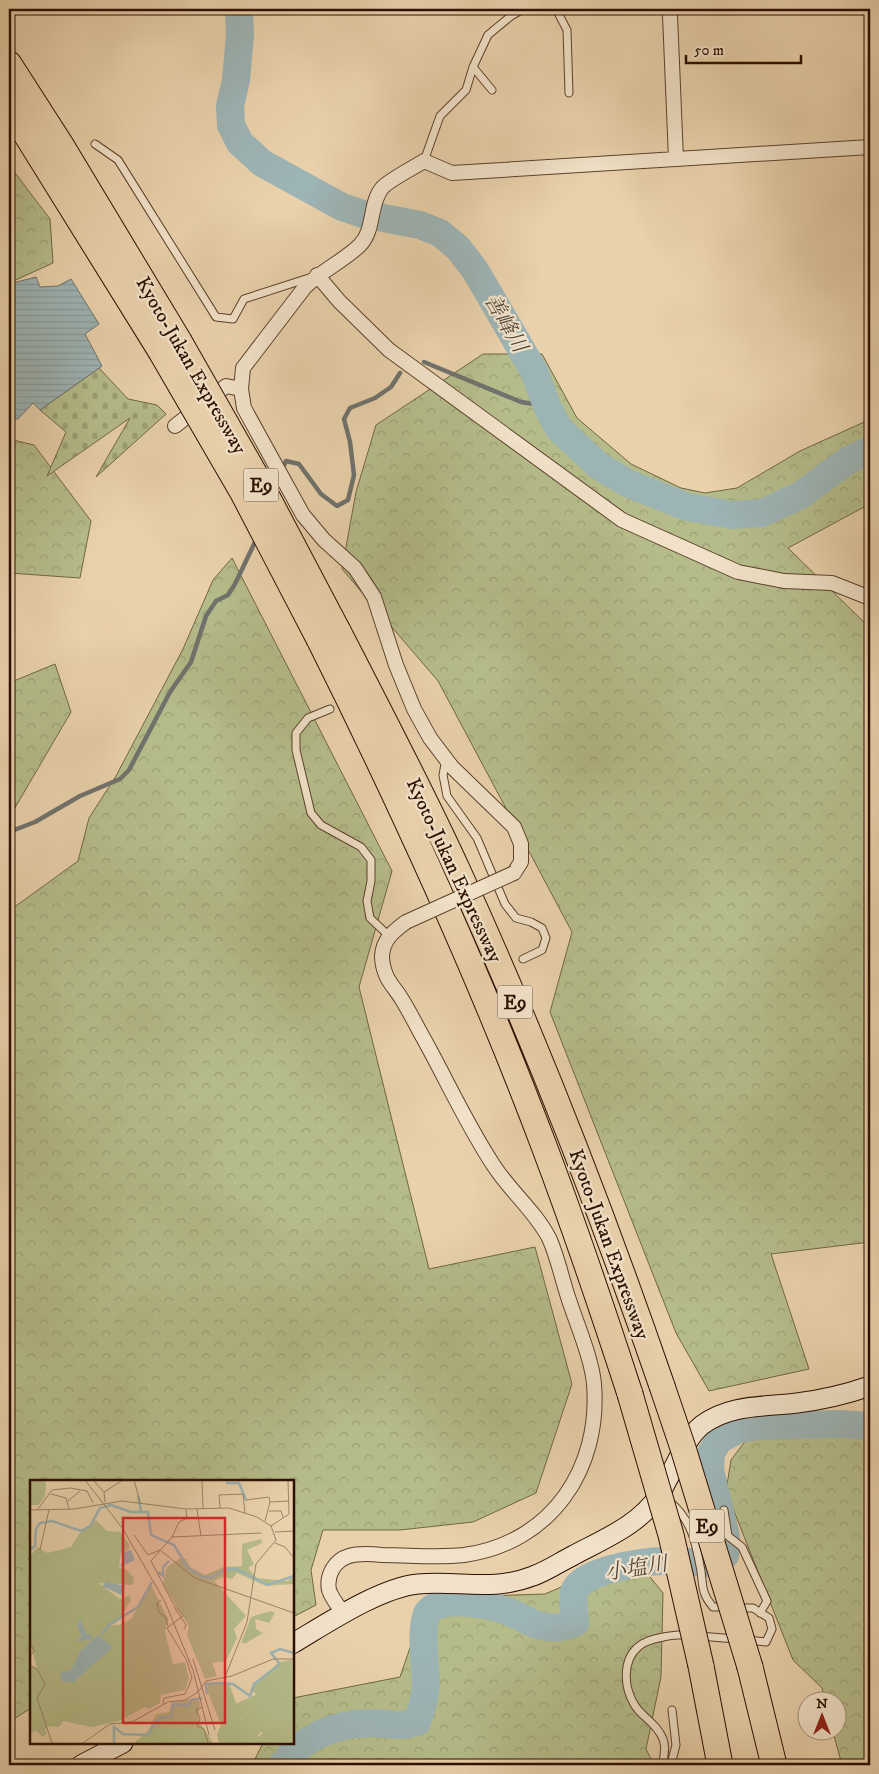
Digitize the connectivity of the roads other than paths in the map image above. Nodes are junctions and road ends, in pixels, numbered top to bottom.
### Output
1 (523, 9) edge
2 (556, 9) edge
3 (668, 9) edge
4 (9, 64) edge
5 (473, 67) junction
6 (492, 90) dead end
7 (569, 93) dead end
8 (9, 107) edge
9 (95, 144) dead end
10 (870, 147) edge
11 (676, 159) junction
12 (424, 161) junction
13 (317, 275) junction
14 (169, 345) junction
15 (241, 389) junction
16 (175, 426) dead end
17 (870, 598) edge
18 (328, 635) junction
19 (330, 710) dead end
20 (446, 759) junction
21 (388, 935) junction
22 (523, 959) dead end
23 (870, 1386) edge
24 (660, 1494) junction
25 (724, 1510) dead end
26 (760, 1613) junction
27 (344, 1614) junction
28 (294, 1643) edge
29 (672, 1710) dead end
30 (121, 1744) edge
31 (81, 1765) edge
32 (662, 1765) edge
33 (669, 1765) edge
34 (720, 1765) edge
35 (774, 1765) edge

1 - 5 lane
2 - 7 lane
3 - 11 street
4 - 14 highway, Kyoto-Jukan Expressway / E9
5 - 6 lane
5 - 12 lane
8 - 14 highway, Kyoto-Jukan Expressway / E9
9 - 13 lane
10 - 11 street
11 - 12 street
12 - 13 street
13 - 15 street
13 - 17 street
14 - 18 highway, Kyoto-Jukan Expressway / E9, bridge
15 - 16 street
15 - 20 street
18 - 34 highway, Kyoto-Jukan Expressway / E9, bridge
18 - 35 highway, Kyoto-Jukan Expressway / E9, bridge
19 - 21 lane
20 - 21 street, bridge
20 - 22 lane
21 - 27 street
23 - 24 main road
24 - 26 lane
24 - 27 main road
25 - 26 lane
26 - 32 lane
27 - 28 main road
29 - 33 lane
30 - 31 main road

